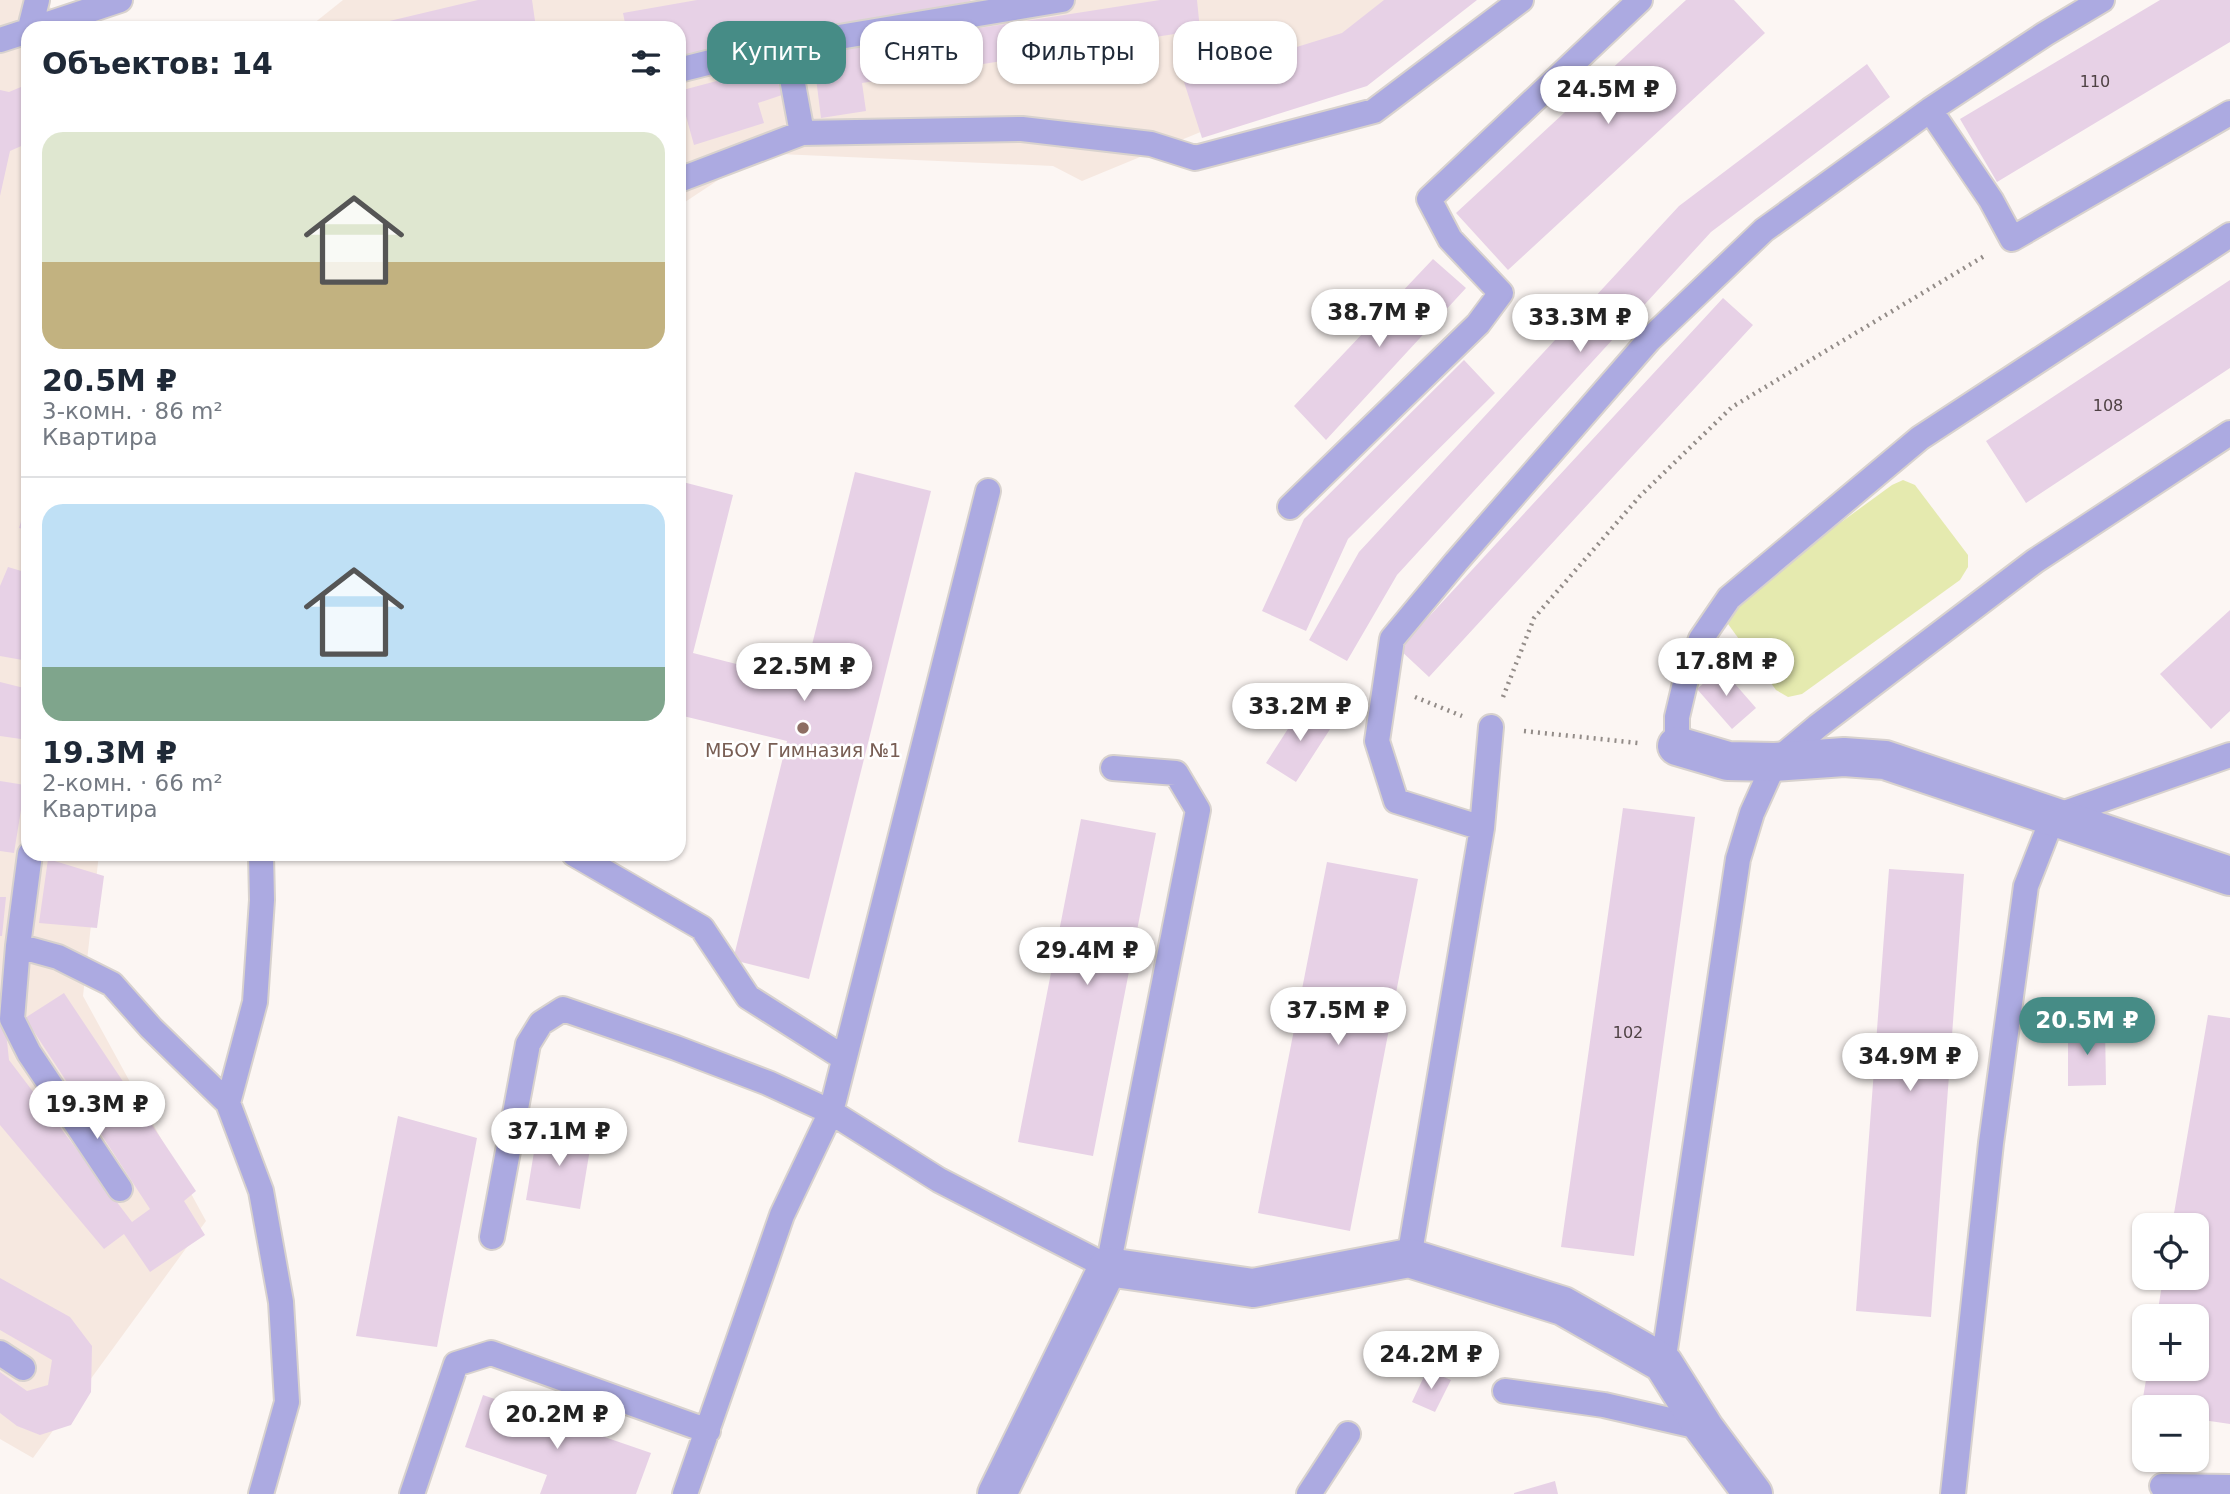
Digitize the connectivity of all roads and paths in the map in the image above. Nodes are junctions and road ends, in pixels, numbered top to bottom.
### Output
1 (37, 0) edge
2 (120, 0) edge
3 (1062, 0) edge
4 (1521, 0) edge
5 (1640, 0) edge
6 (2102, 0) edge
7 (0, 21) edge
8 (31, 21) edge
9 (57, 21) edge
10 (21, 28) edge
11 (21, 33) edge
12 (846, 36) edge
13 (0, 40) edge
14 (707, 63) edge
15 (686, 68) edge
16 (793, 84) edge
17 (1930, 110) junction
18 (2230, 113) edge
19 (802, 133) junction
20 (686, 177) edge
21 (2230, 235) edge
22 (2012, 239) junction
23 (2230, 433) edge
24 (988, 491) dead end
25 (1290, 507) dead end
26 (1384, 684) junction
27 (1491, 727) junction
28 (1677, 747) junction
29 (2230, 755) edge
30 (1775, 762) junction
31 (1113, 768) dead end
32 (2053, 817) junction
33 (1482, 828) junction
34 (29, 861) edge
35 (261, 861) edge
36 (586, 861) edge
37 (2230, 876) edge
38 (18, 946) junction
39 (844, 1058) junction
40 (228, 1103) junction
41 (831, 1112) junction
42 (120, 1189) dead end
43 (492, 1237) dead end
44 (1409, 1258) junction
45 (1108, 1267) junction
46 (0, 1353) edge
47 (1663, 1363) junction
48 (23, 1368) dead end
49 (1505, 1391) dead end
50 (1704, 1428) junction
51 (708, 1431) junction
52 (1348, 1434) dead end
53 (2162, 1486) dead end
54 (2230, 1487) edge
55 (1744, 1492) edge
56 (261, 1494) edge
57 (412, 1494) edge
58 (685, 1494) edge
59 (997, 1494) edge
60 (1309, 1494) edge
61 (1952, 1494) edge

1 - 8 lane
2 - 9 lane
3 - 12 lane
4 - 19 lane
5 - 25 lane
6 - 17 lane
7 - 10 lane
11 - 13 lane
14 - 15 lane
16 - 19 lane
17 - 22 lane
17 - 26 lane
18 - 22 lane
19 - 20 lane
21 - 28 lane
22 - 27 path
23 - 30 lane
24 - 39 lane
26 - 27 path
26 - 33 lane
27 - 28 path
27 - 33 lane
28 - 30 street
29 - 32 lane
30 - 32 street
30 - 47 lane
31 - 45 lane
32 - 37 street
32 - 61 lane
33 - 44 lane
34 - 38 lane
35 - 40 lane
36 - 39 lane
38 - 40 lane
38 - 42 lane
39 - 41 lane
40 - 56 lane
41 - 43 lane
41 - 45 lane
41 - 51 lane
44 - 45 street
44 - 47 street
45 - 59 street
46 - 48 lane
47 - 50 street
49 - 50 lane
50 - 55 street
51 - 57 lane
51 - 58 lane
52 - 60 lane
53 - 54 lane

